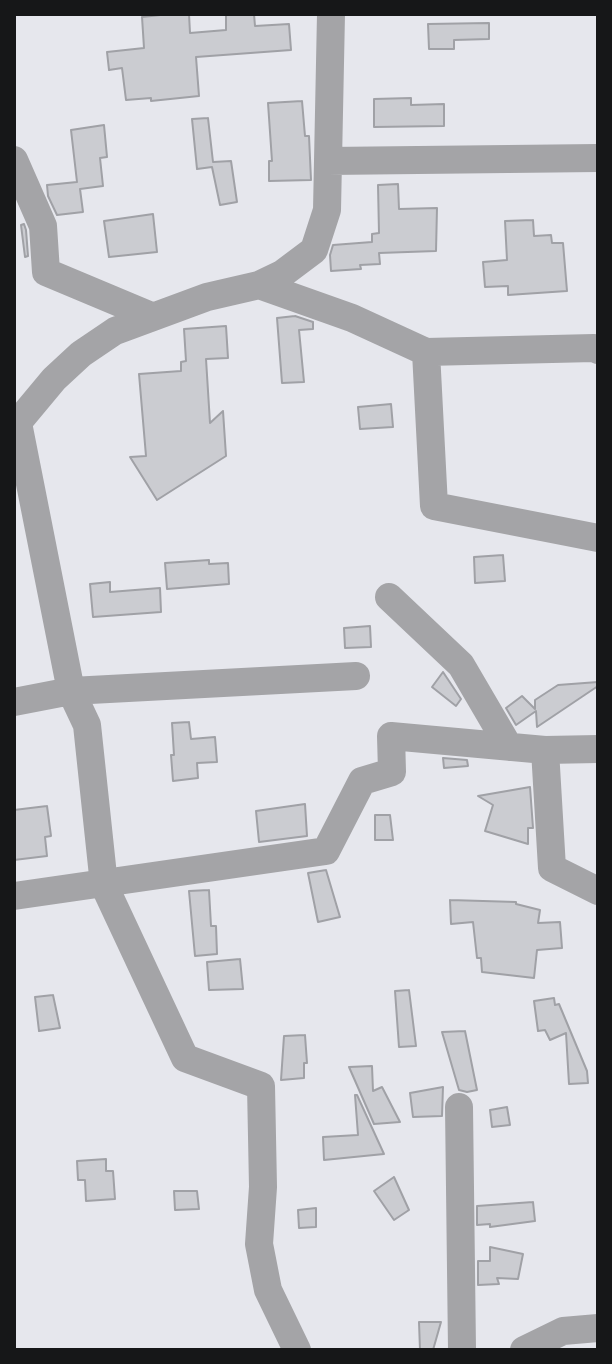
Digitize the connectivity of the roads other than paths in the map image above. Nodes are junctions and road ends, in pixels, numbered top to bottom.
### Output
1 (331, 14) edge
2 (598, 158) edge
3 (14, 160) edge
4 (328, 161) junction
5 (259, 285) junction
6 (151, 316) junction
7 (598, 350) edge
8 (426, 352) junction
9 (16, 425) edge
10 (598, 538) edge
11 (389, 597) dead end
12 (356, 676) dead end
13 (71, 691) junction
14 (14, 702) edge
15 (509, 747) junction
16 (598, 749) edge
17 (545, 750) junction
18 (104, 885) junction
19 (598, 891) edge
20 (14, 896) edge
21 (459, 1107) dead end
22 (598, 1328) edge
23 (297, 1350) edge
24 (462, 1350) edge
25 (524, 1350) edge

1 - 4 street
2 - 4 street
3 - 6 street
4 - 5 street
5 - 6 street
5 - 8 street
6 - 9 street
7 - 8 street
8 - 10 street
9 - 13 street
11 - 15 street
12 - 13 street
13 - 14 street
13 - 18 street
15 - 17 street
15 - 18 street
16 - 17 street
17 - 19 street
18 - 20 street
18 - 23 street
21 - 24 street
22 - 25 street

